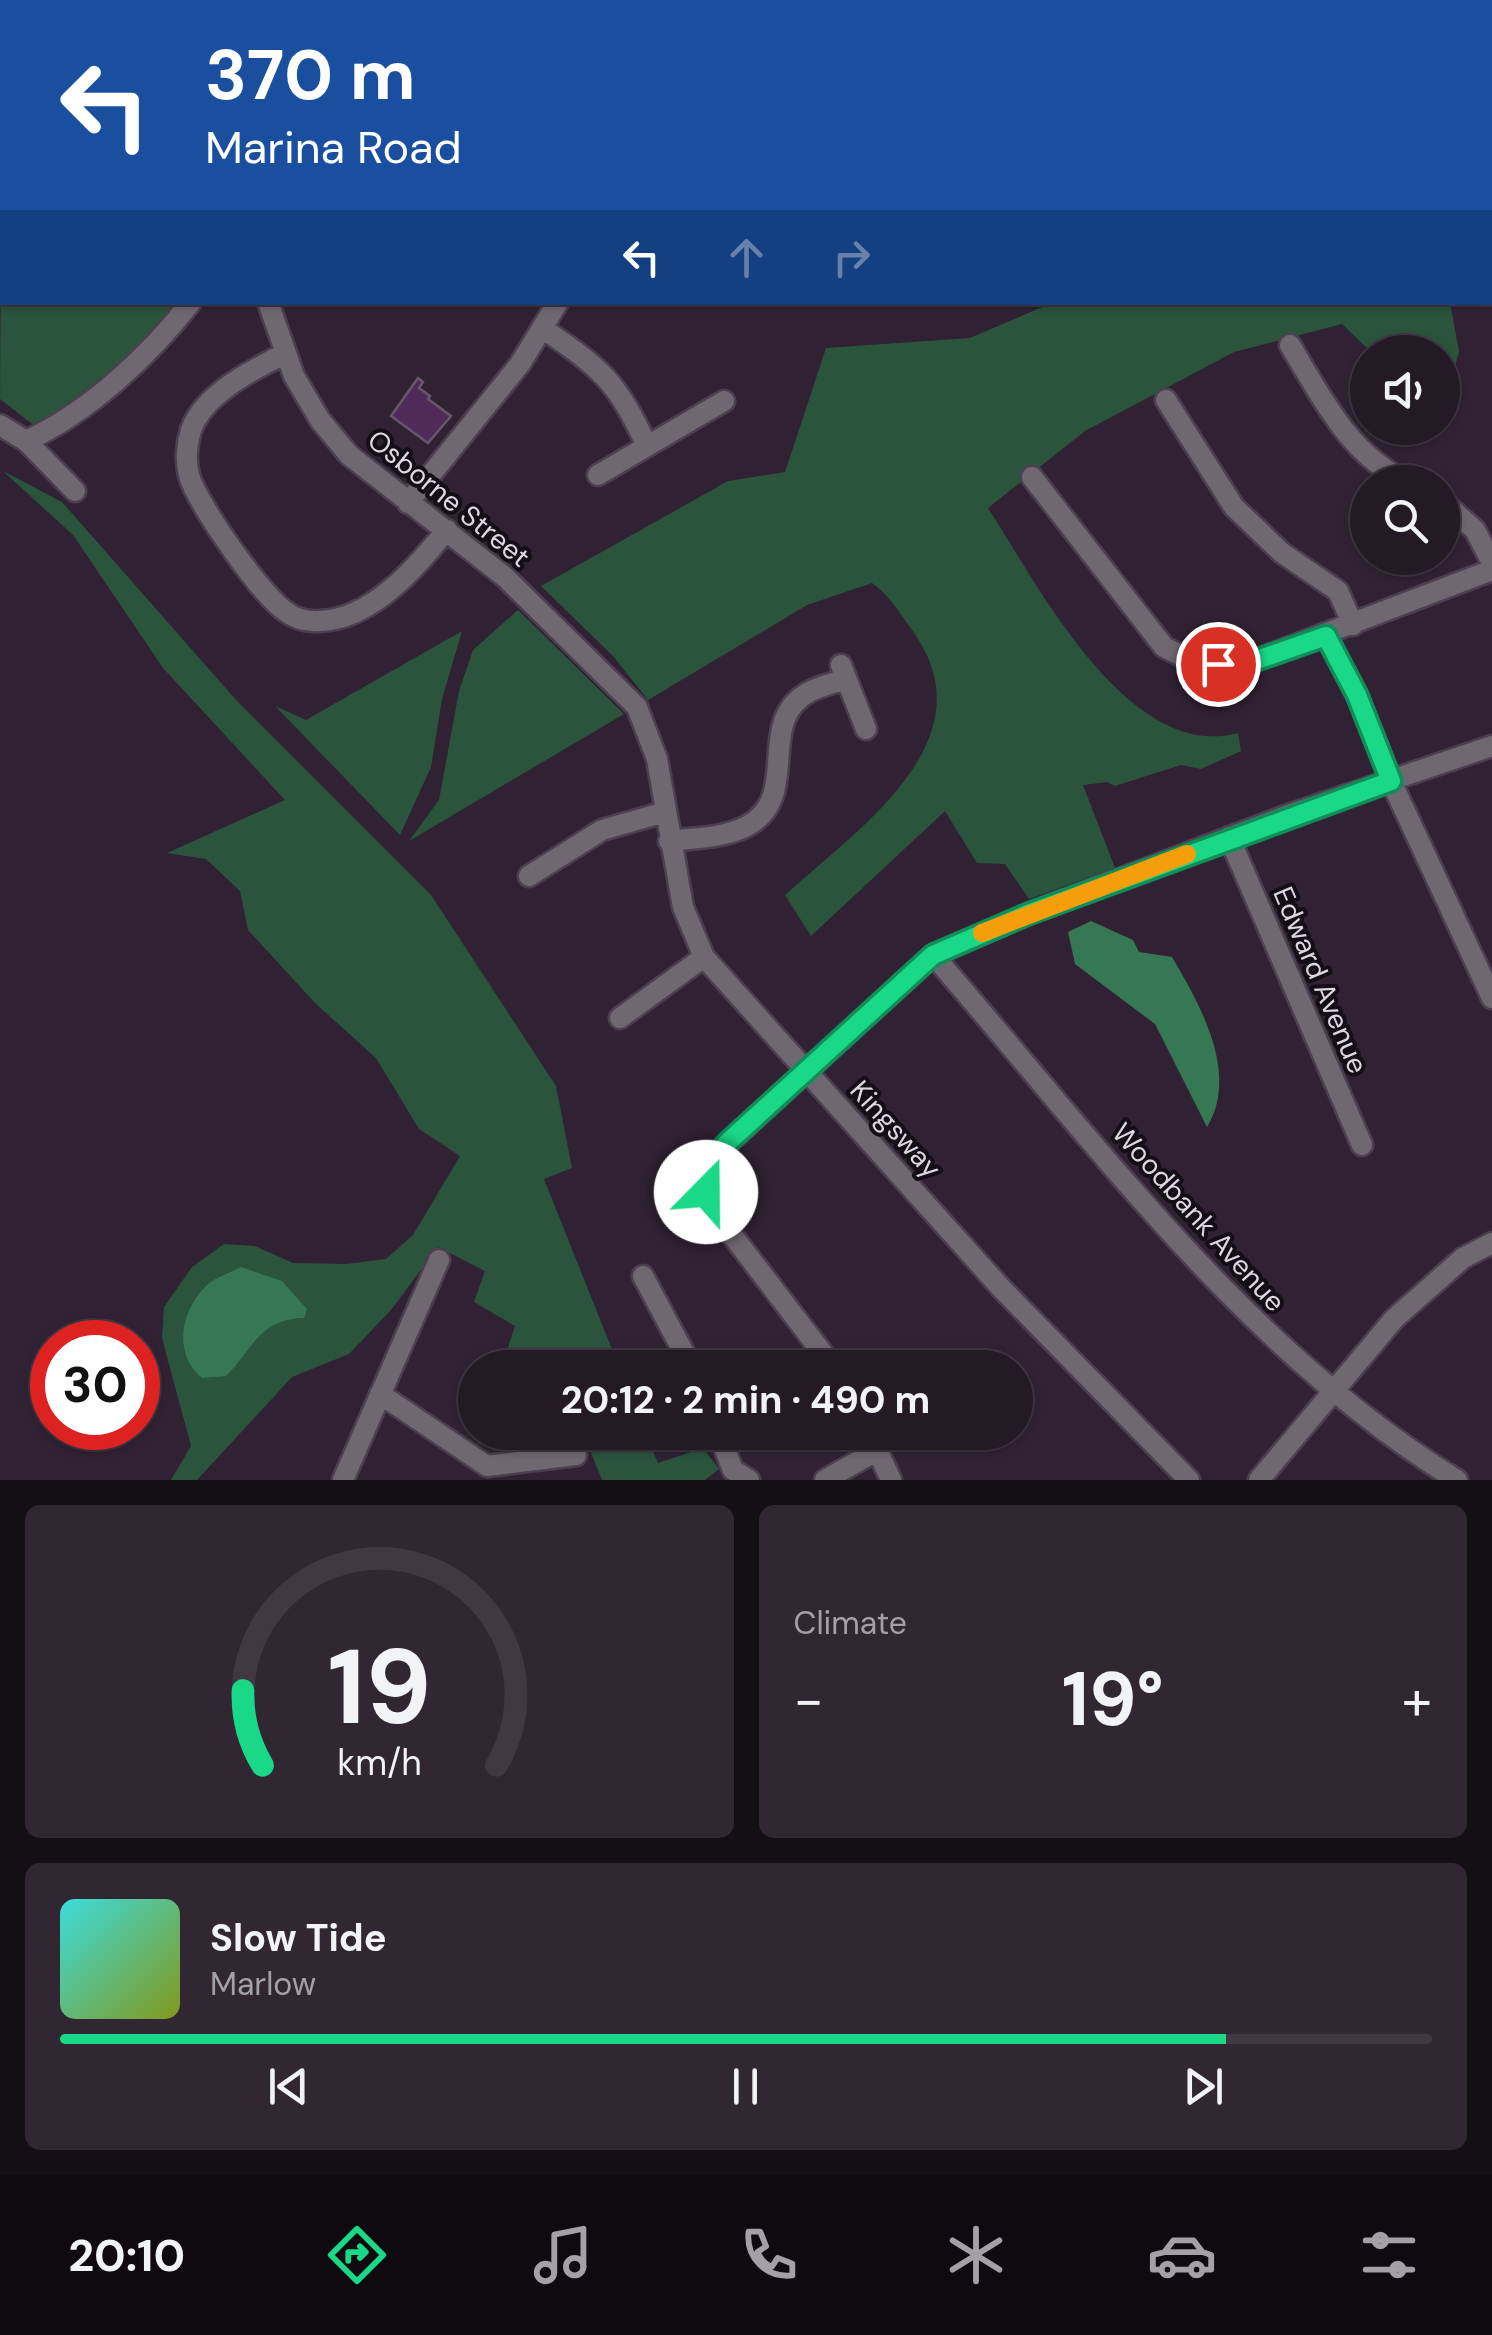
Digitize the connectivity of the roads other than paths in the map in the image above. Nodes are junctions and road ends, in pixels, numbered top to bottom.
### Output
1 (190, 305) edge
2 (269, 305) edge
3 (556, 305) edge
4 (542, 328) junction
5 (1290, 345) dead end
6 (284, 354) junction
7 (1166, 400) dead end
8 (724, 401) dead end
9 (0, 425) edge
10 (26, 441) junction
11 (647, 446) junction
12 (1378, 465) edge
13 (598, 475) dead end
14 (1032, 478) dead end
15 (75, 492) dead end
16 (408, 503) junction
17 (1460, 517) edge
18 (447, 530) junction
19 (1492, 566) edge
20 (1354, 625) junction
21 (1326, 636) junction
22 (637, 707) joint
23 (866, 730) dead end
24 (1492, 746) edge
25 (1391, 781) junction
26 (665, 812) junction
27 (1230, 838) junction
28 (670, 842) junction
29 (529, 876) dead end
30 (933, 955) junction
31 (704, 956) junction
32 (1492, 998) edge
33 (620, 1018) dead end
34 (806, 1070) junction
35 (1362, 1145) dead end
36 (1492, 1243) edge
37 (439, 1260) dead end
38 (644, 1276) dead end
39 (683, 1350) edge
40 (820, 1350) edge
41 (380, 1394) junction
42 (1336, 1394) junction
43 (725, 1450) edge
44 (862, 1450) edge
45 (876, 1450) edge
46 (576, 1455) dead end
47 (343, 1480) edge
48 (749, 1480) edge
49 (825, 1480) edge
50 (891, 1480) edge
51 (1188, 1480) edge
52 (1259, 1480) edge
53 (1457, 1480) edge

1 - 10 street
2 - 6 street, Osborne Street
3 - 4 street
4 - 11 street
4 - 16 street
5 - 12 street
6 - 16 street, Osborne Street
6 - 18 street
7 - 20 street
8 - 11 street
9 - 10 street
10 - 15 street
11 - 13 street
14 - 21 street
16 - 18 street, Osborne Street
17 - 19 street
18 - 22 street, Osborne Street
19 - 20 street
20 - 21 street
21 - 25 street
22 - 26 street, Kingsway
23 - 28 street
24 - 25 street
25 - 27 street
25 - 32 street
26 - 28 street, Kingsway
26 - 29 street
27 - 30 street
27 - 35 street, Edward Avenue
28 - 31 street, Kingsway
30 - 34 street
30 - 42 street, Woodbank Avenue
31 - 33 street
31 - 34 street, Kingsway
34 - 40 street
34 - 51 street, Kingsway
36 - 42 street
37 - 41 street
38 - 39 street
41 - 46 street
41 - 47 street
42 - 52 street
42 - 53 street, Woodbank Avenue
43 - 48 street
44 - 49 street
45 - 50 street

